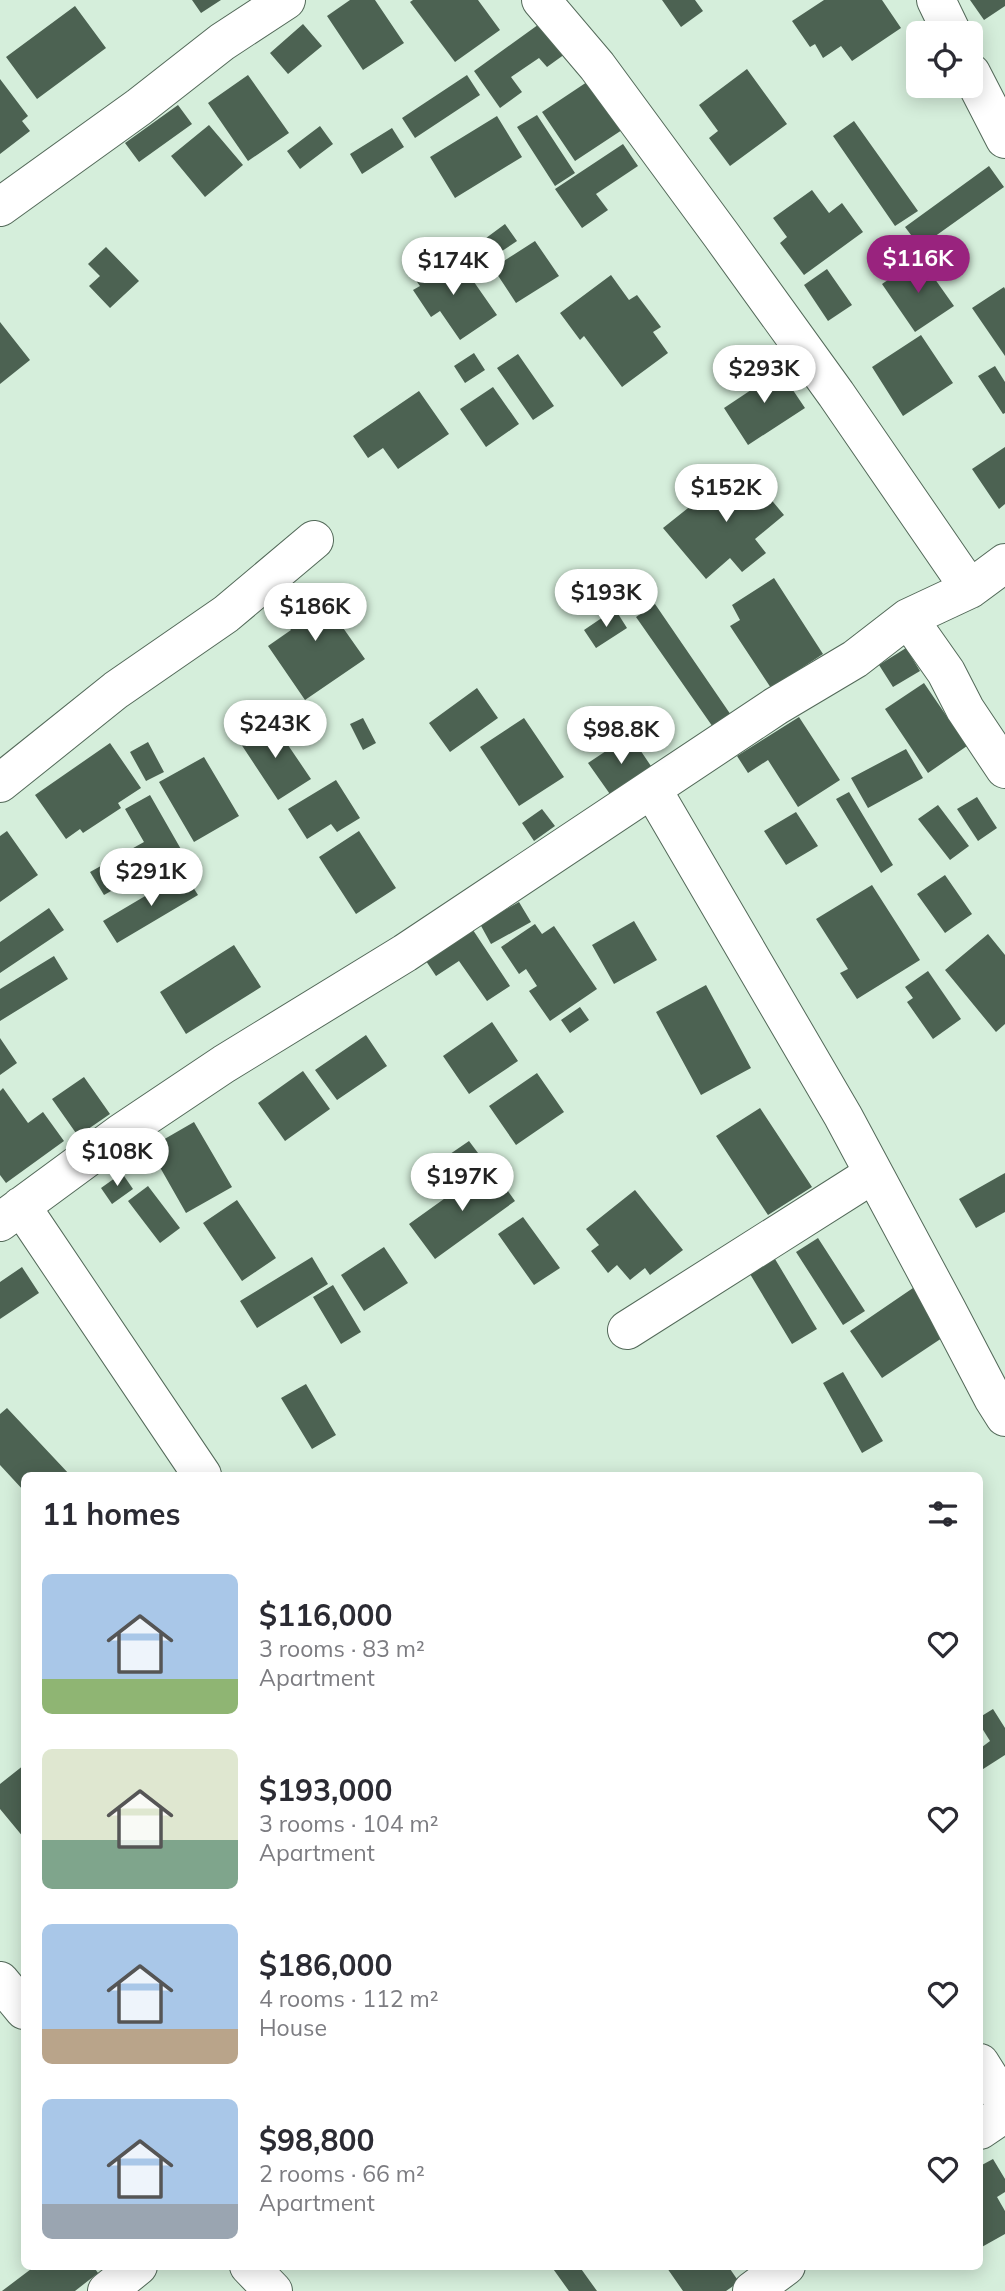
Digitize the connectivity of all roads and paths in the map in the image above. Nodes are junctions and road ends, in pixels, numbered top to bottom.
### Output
1 (286, 0) edge
2 (541, 0) edge
3 (936, 0) edge
4 (946, 21) edge
5 (983, 97) edge
6 (1005, 139) edge
7 (0, 208) edge
8 (314, 540) dead end
9 (1005, 563) edge
10 (970, 589) junction
11 (908, 618) junction
12 (1005, 769) edge
13 (0, 783) edge
14 (652, 789) junction
15 (873, 1174) junction
16 (10, 1214) edge
17 (627, 1330) dead end
18 (1001, 1402) edge
19 (200, 1472) edge
20 (0, 1981) edge
21 (21, 2006) edge
22 (983, 2068) edge
23 (1005, 2103) edge
24 (1005, 2113) edge
25 (983, 2128) edge
26 (133, 2270) edge
27 (253, 2270) edge
28 (107, 2291) edge
29 (273, 2291) edge

1 - 7 street
2 - 10 street
3 - 4 street
5 - 6 street
8 - 13 street
9 - 10 street
10 - 11 street
11 - 12 street
11 - 14 street
14 - 15 street
14 - 16 street
15 - 17 street
15 - 18 street
16 - 19 street
20 - 21 street
22 - 23 street
24 - 25 street
26 - 28 street
27 - 29 street

